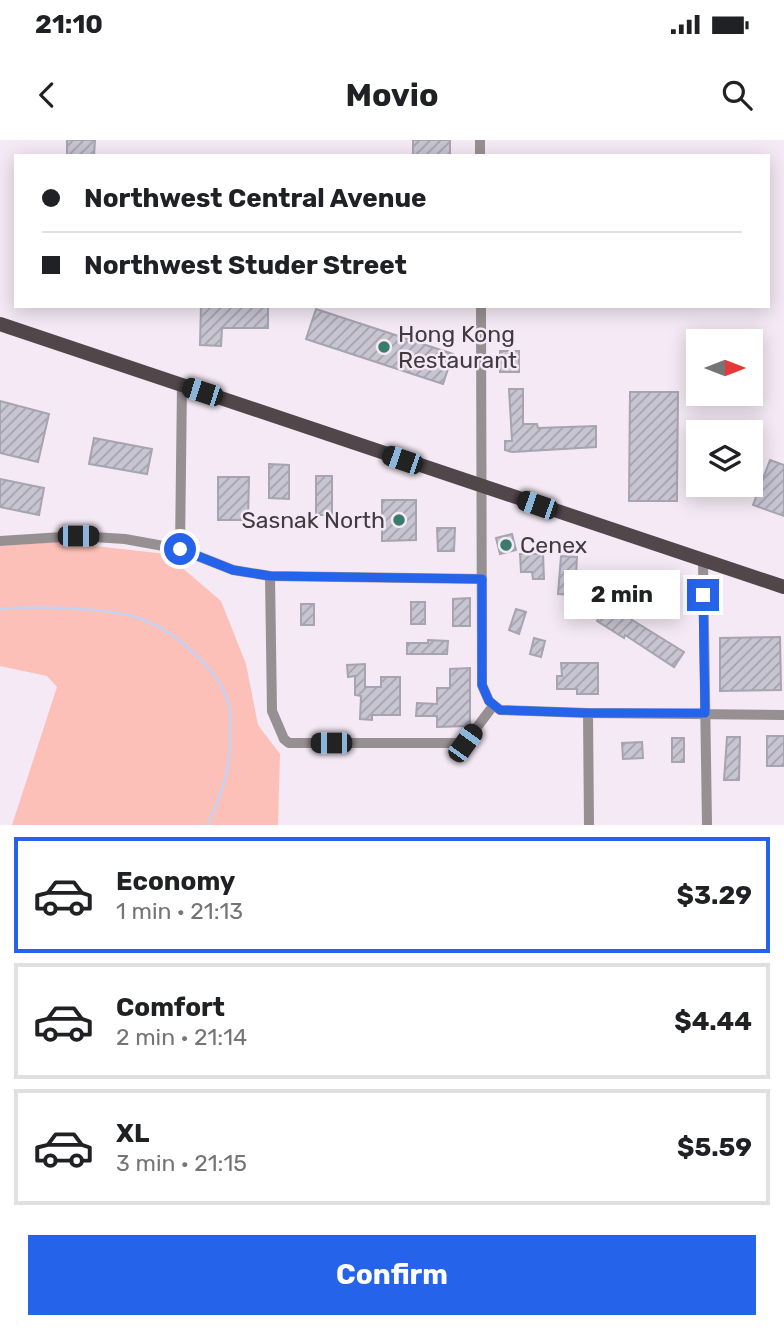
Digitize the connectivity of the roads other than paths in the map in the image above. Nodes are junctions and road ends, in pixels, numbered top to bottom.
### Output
1 (481, 308) edge
2 (0, 324) edge
3 (182, 385) junction
4 (482, 486) junction
5 (0, 541) edge
6 (180, 549) junction
7 (703, 561) junction
8 (270, 576) junction
9 (482, 579) junction
10 (784, 587) edge
11 (493, 706) junction
12 (587, 713) junction
13 (705, 713) junction
14 (784, 715) edge
15 (589, 825) edge
16 (707, 825) edge

1 - 4 street
2 - 3 main road
3 - 4 main road
3 - 6 street
4 - 7 main road
4 - 9 street
5 - 6 street
6 - 8 street
7 - 10 main road
7 - 13 street
8 - 9 street
8 - 11 street
9 - 11 street
11 - 12 street
12 - 13 street
12 - 15 street
13 - 14 street
13 - 16 street

